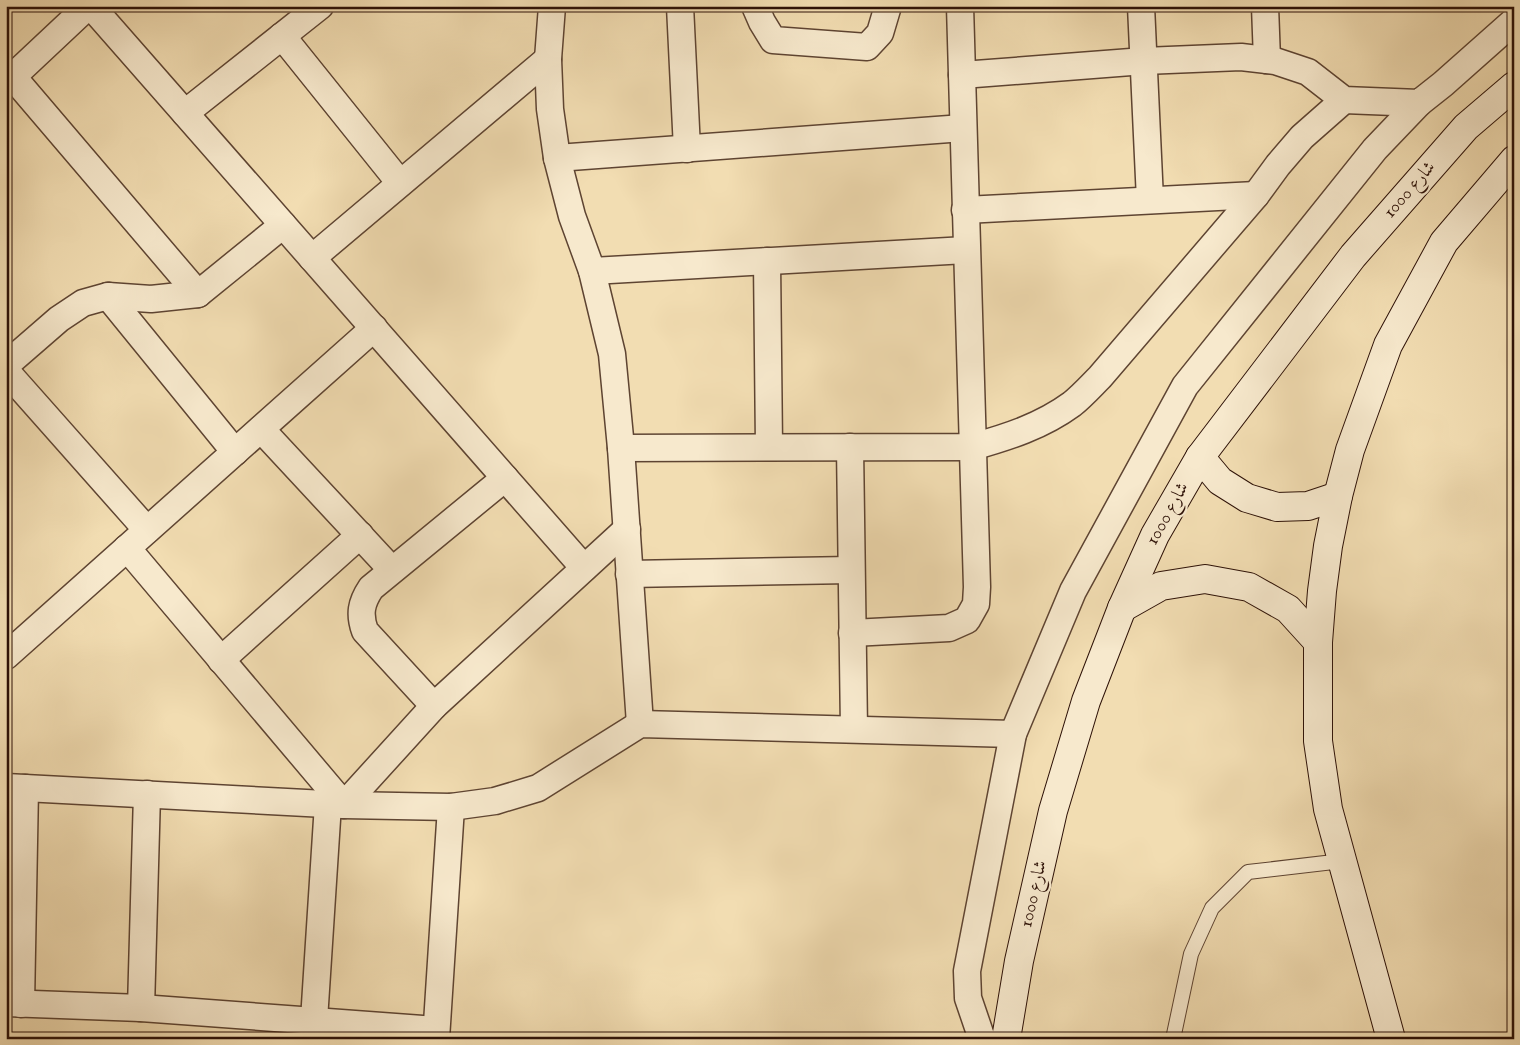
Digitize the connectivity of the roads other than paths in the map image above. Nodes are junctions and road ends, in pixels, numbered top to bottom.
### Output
1 (89, 6) edge
2 (320, 6) edge
3 (552, 6) edge
4 (680, 6) edge
5 (755, 6) edge
6 (888, 6) edge
7 (960, 6) edge
8 (1141, 6) edge
9 (1265, 6) edge
10 (1514, 21) edge
11 (282, 36) junction
12 (548, 59) junction
13 (1144, 60) junction
14 (1267, 60) junction
15 (962, 75) junction
16 (10, 80) edge
17 (1514, 86) edge
18 (1344, 100) junction
19 (1419, 103) junction
20 (185, 113) junction
21 (963, 128) junction
22 (687, 148) junction
23 (557, 158) junction
24 (1514, 160) edge
25 (400, 184) junction
26 (1256, 195) junction
27 (1150, 200) junction
28 (966, 210) junction
29 (283, 225) junction
30 (966, 250) junction
31 (312, 258) junction
32 (766, 261) junction
33 (592, 271) junction
34 (198, 294) junction
35 (108, 296) junction
36 (374, 328) junction
37 (6, 365) edge
38 (11, 386) edge
39 (261, 428) junction
40 (769, 447) junction
41 (850, 447) junction
42 (972, 447) junction
43 (622, 448) junction
44 (235, 452) junction
45 (1200, 457) junction
46 (505, 478) junction
47 (1338, 496) junction
48 (627, 529) junction
49 (147, 530) junction
50 (360, 534) junction
51 (127, 548) junction
52 (584, 568) junction
53 (392, 570) junction
54 (851, 570) junction
55 (630, 574) junction
56 (1122, 608) junction
57 (852, 633) junction
58 (1318, 642) junction
59 (7, 654) edge
60 (221, 660) junction
61 (434, 706) junction
62 (640, 724) junction
63 (854, 729) junction
64 (1013, 734) junction
65 (16, 788) edge
66 (147, 794) junction
67 (336, 805) junction
68 (451, 807) junction
69 (1342, 861) junction
70 (13, 1003) edge
71 (141, 1008) junction
72 (314, 1020) junction
73 (436, 1034) edge
74 (982, 1039) edge
75 (1006, 1039) edge
76 (1173, 1039) edge
77 (1391, 1039) edge

1 - 16 street
1 - 20 street
2 - 11 street
3 - 12 street
4 - 22 street
5 - 6 street
7 - 15 street
8 - 13 street
9 - 14 street
10 - 19 street
11 - 20 street
11 - 25 street
12 - 23 street
12 - 25 street
13 - 14 street
13 - 15 street
13 - 27 street
14 - 18 street
15 - 21 street
16 - 34 street
17 - 45 street, شارع 1000
18 - 19 street
18 - 26 street
19 - 64 street
20 - 29 street
21 - 22 street
21 - 28 street
22 - 23 street
23 - 33 street
24 - 47 street
25 - 31 street
26 - 27 street
26 - 42 street
27 - 28 street
28 - 30 street
29 - 31 street
29 - 34 street
30 - 32 street
30 - 42 street
31 - 36 street
32 - 33 street
32 - 40 street
33 - 43 street
34 - 35 street
35 - 37 street
35 - 44 street
36 - 39 street
36 - 46 street
38 - 49 street
39 - 44 street
39 - 50 street
40 - 41 street
40 - 43 street
41 - 42 street
41 - 54 street
42 - 57 street
43 - 48 street
44 - 49 street
45 - 47 street
45 - 56 street, شارع 1000
46 - 52 street
46 - 53 street
47 - 58 street
48 - 52 street
48 - 55 street
49 - 51 street
50 - 53 street
50 - 60 street
51 - 59 street
51 - 60 street
52 - 61 street
53 - 61 street
54 - 55 street
54 - 57 street
55 - 62 street
56 - 58 street
56 - 75 street, شارع 1000
57 - 63 street
58 - 69 street
60 - 67 street
61 - 67 street
62 - 63 street
62 - 68 street
63 - 64 street
64 - 74 street
65 - 66 street
65 - 70 street
66 - 67 street
66 - 71 street
67 - 68 street
67 - 72 street
68 - 73 street
69 - 76 lane
69 - 77 street
70 - 71 street
71 - 72 street
72 - 73 street

